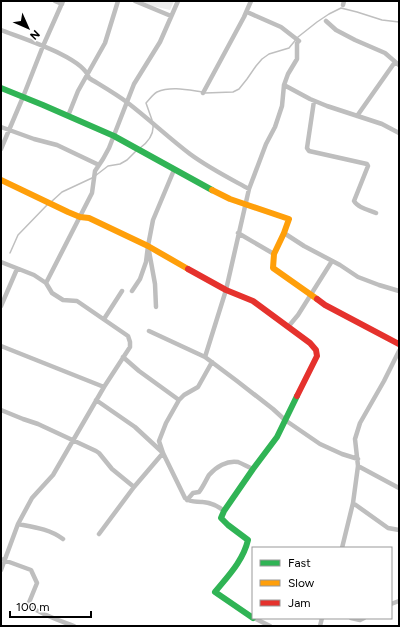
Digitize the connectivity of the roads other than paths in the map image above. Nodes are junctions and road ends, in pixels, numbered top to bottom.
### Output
1 (55, 1) edge
2 (118, 1) edge
3 (135, 1) edge
4 (178, 1) edge
5 (251, 1) edge
6 (62, 2) edge
7 (247, 12) junction
8 (171, 16) junction
9 (326, 21) dead end
10 (1, 30) edge
11 (42, 46) junction
12 (397, 63) edge
13 (88, 74) junction
14 (284, 85) junction
15 (1, 88) edge
16 (203, 93) dead end
17 (24, 97) junction
18 (314, 101) junction
19 (127, 102) junction
20 (68, 116) junction
21 (357, 116) junction
22 (1, 127) edge
23 (9, 129) junction
24 (399, 133) edge
25 (114, 136) junction
26 (1, 149) edge
27 (99, 165) junction
28 (174, 170) junction
29 (1, 180) edge
30 (249, 189) junction
31 (245, 204) junction
32 (376, 213) dead end
33 (80, 217) junction
34 (238, 233) junction
35 (284, 233) junction
36 (148, 246) junction
37 (274, 254) junction
38 (332, 261) junction
39 (1, 262) edge
40 (17, 269) junction
41 (46, 283) junction
42 (132, 290) dead end
43 (226, 290) junction
44 (122, 291) dead end
45 (399, 291) edge
46 (310, 295) junction
47 (1, 306) edge
48 (156, 307) dead end
49 (104, 319) junction
50 (288, 328) junction
51 (149, 331) dead end
52 (399, 344) edge
53 (1, 346) edge
54 (399, 351) edge
55 (123, 357) junction
56 (205, 357) junction
57 (212, 362) junction
58 (104, 387) junction
59 (96, 400) junction
60 (180, 400) junction
61 (1, 410) edge
62 (285, 420) junction
63 (73, 440) junction
64 (163, 453) junction
65 (358, 459) junction
66 (358, 466) junction
67 (253, 469) junction
68 (134, 487) junction
69 (399, 488) edge
70 (187, 500) junction
71 (353, 503) junction
72 (224, 511) junction
73 (18, 524) junction
74 (399, 530) edge
75 (99, 534) dead end
76 (63, 539) dead end
77 (342, 547) edge
78 (3, 559) edge
79 (1, 570) edge
80 (252, 617) edge
81 (255, 619) edge
82 (74, 626) edge
83 (270, 626) edge

1 - 6 street
2 - 13 street
3 - 8 street
4 - 8 street
5 - 7 street
6 - 11 street
7 - 14 street
7 - 16 street
8 - 19 street
9 - 12 street
10 - 11 street
11 - 13 street
11 - 17 street
12 - 21 street
13 - 19 street
13 - 20 street
14 - 18 street
14 - 30 street
15 - 17 street
17 - 20 street
17 - 23 street
18 - 21 street
18 - 32 street
19 - 25 street
19 - 30 street
20 - 25 street
21 - 24 street
22 - 23 street
23 - 26 street
23 - 27 street
25 - 27 street
25 - 28 street
27 - 33 street
28 - 31 street
28 - 36 street
29 - 33 street
30 - 31 street
31 - 34 street
31 - 35 street
33 - 36 street
33 - 41 street
34 - 37 street
34 - 43 street
35 - 37 street
35 - 38 street
36 - 42 street
36 - 43 street
36 - 48 street
37 - 46 street
38 - 45 street
38 - 46 street
39 - 40 street
40 - 41 street
40 - 47 street
41 - 49 street
43 - 50 street
43 - 56 street
44 - 49 street
46 - 50 street
46 - 52 street
49 - 55 street
50 - 62 street
51 - 56 street
53 - 58 street
54 - 65 street
55 - 58 street
55 - 60 street
56 - 57 street
57 - 60 street
57 - 62 street
58 - 59 street
59 - 63 street
59 - 64 street
60 - 64 street
61 - 63 street
62 - 65 street
62 - 67 street
63 - 68 street
63 - 73 street
64 - 68 street
64 - 70 street
65 - 66 street
66 - 69 street
66 - 71 street
67 - 70 street
67 - 72 street
68 - 75 street
70 - 72 street
71 - 74 street
71 - 77 street
72 - 80 street
73 - 76 street
73 - 78 street
78 - 79 street
78 - 82 street
81 - 83 street

